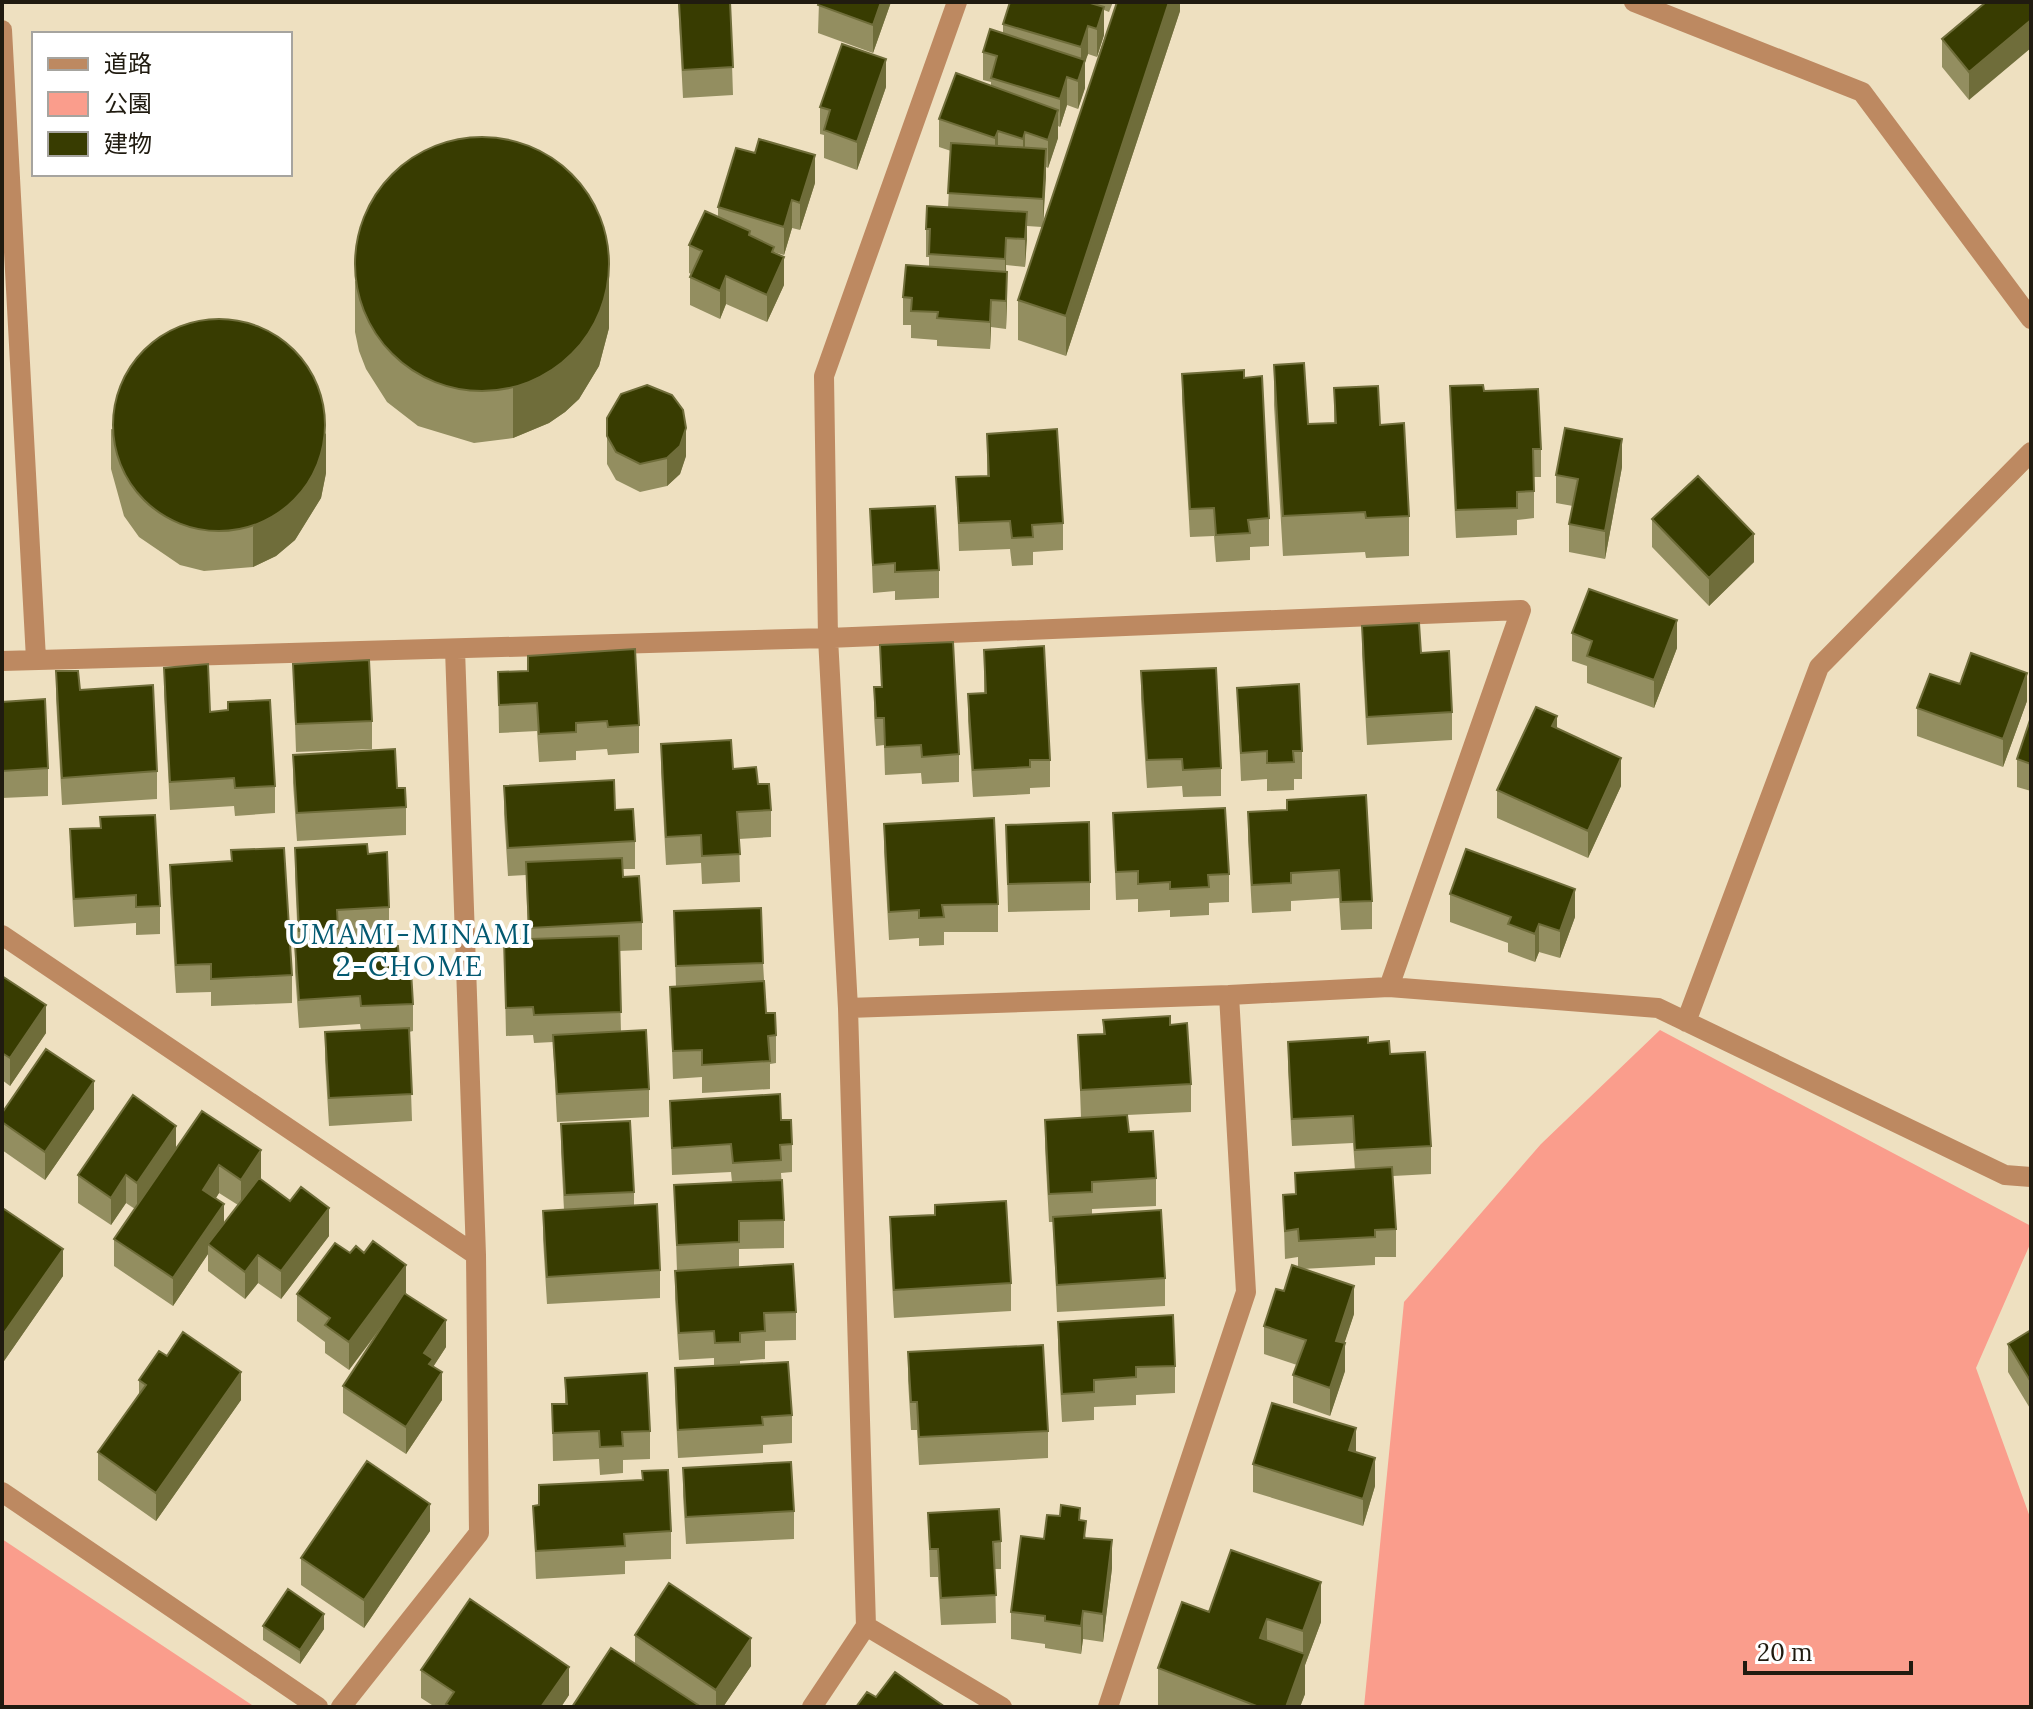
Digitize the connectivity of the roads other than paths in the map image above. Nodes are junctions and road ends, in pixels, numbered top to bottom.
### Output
1 (957, 2) edge
2 (1634, 2) edge
3 (2, 30) edge
4 (2031, 319) edge
5 (2031, 452) edge
6 (828, 638) junction
7 (455, 649) junction
8 (36, 659) junction
9 (2, 661) edge
10 (2, 935) edge
11 (1389, 987) junction
12 (1229, 995) junction
13 (848, 1008) junction
14 (1686, 1022) junction
15 (2031, 1177) edge
16 (476, 1255) junction
17 (2, 1492) edge
18 (866, 1626) junction
19 (318, 1707) edge
20 (341, 1707) edge
21 (812, 1707) edge
22 (1002, 1707) edge
23 (1108, 1707) edge

1 - 6 street
2 - 4 street
3 - 8 street
5 - 14 street
6 - 7 street
6 - 11 street
6 - 13 street
7 - 8 street
7 - 16 street
8 - 9 street
10 - 16 street
11 - 12 street
11 - 14 street
12 - 13 street
12 - 23 street
13 - 18 street
14 - 15 street
16 - 20 street
17 - 19 street
18 - 21 street
18 - 22 street

